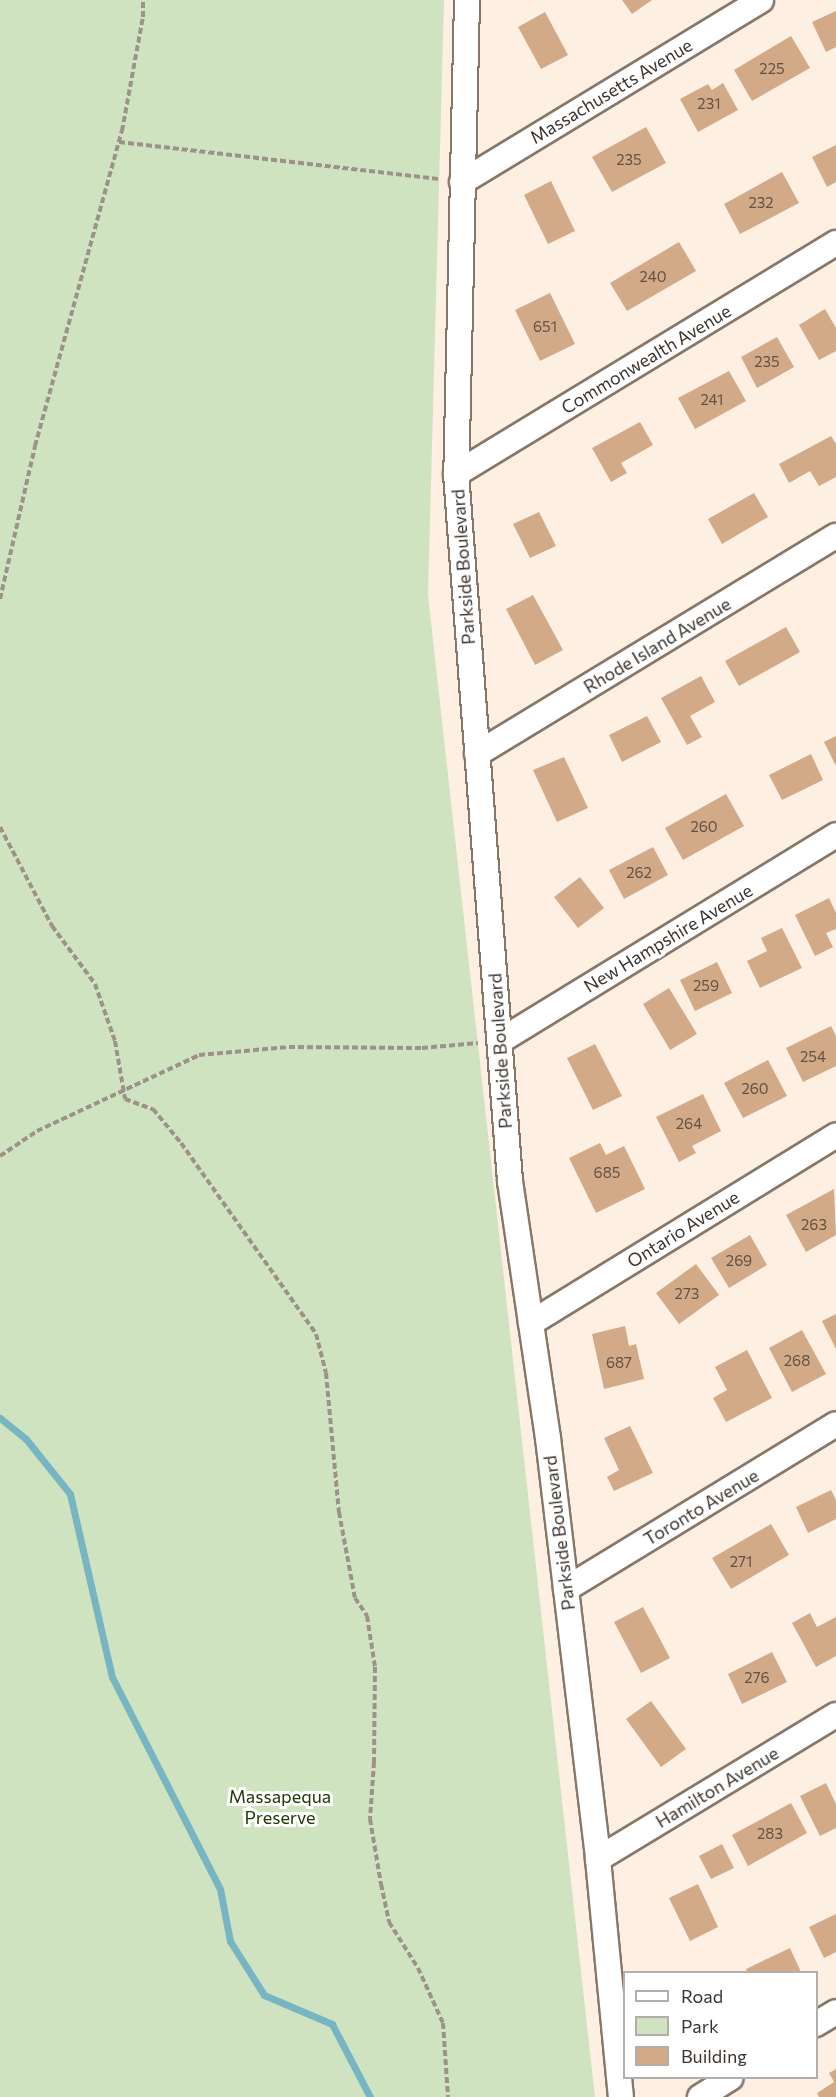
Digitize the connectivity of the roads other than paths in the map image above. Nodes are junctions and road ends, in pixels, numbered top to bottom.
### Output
1 (467, 0) edge
2 (761, 0) edge
3 (462, 182) junction
4 (836, 243) edge
5 (456, 474) junction
6 (836, 536) edge
7 (477, 754) junction
8 (836, 836) edge
9 (500, 1041) junction
10 (836, 1135) edge
11 (531, 1323) junction
12 (836, 1424) edge
13 (566, 1589) junction
14 (836, 1715) edge
15 (598, 1859) junction
16 (836, 2012) edge
17 (818, 2023) edge
18 (729, 2079) edge
19 (621, 2097) edge
20 (700, 2097) edge

1 - 3 street, Parkside Boulevard
2 - 3 street, Massachusetts Avenue
3 - 5 street, Parkside Boulevard
4 - 5 street, Commonwealth Avenue
5 - 7 street, Parkside Boulevard
6 - 7 street, Rhode Island Avenue
7 - 9 street, Parkside Boulevard
8 - 9 street, New Hampshire Avenue
9 - 11 street, Parkside Boulevard
10 - 11 street, Ontario Avenue
11 - 13 street, Parkside Boulevard
12 - 13 street, Toronto Avenue
13 - 15 street, Parkside Boulevard
14 - 15 street, Hamilton Avenue
15 - 19 street, Parkside Boulevard
16 - 17 street
18 - 20 street

